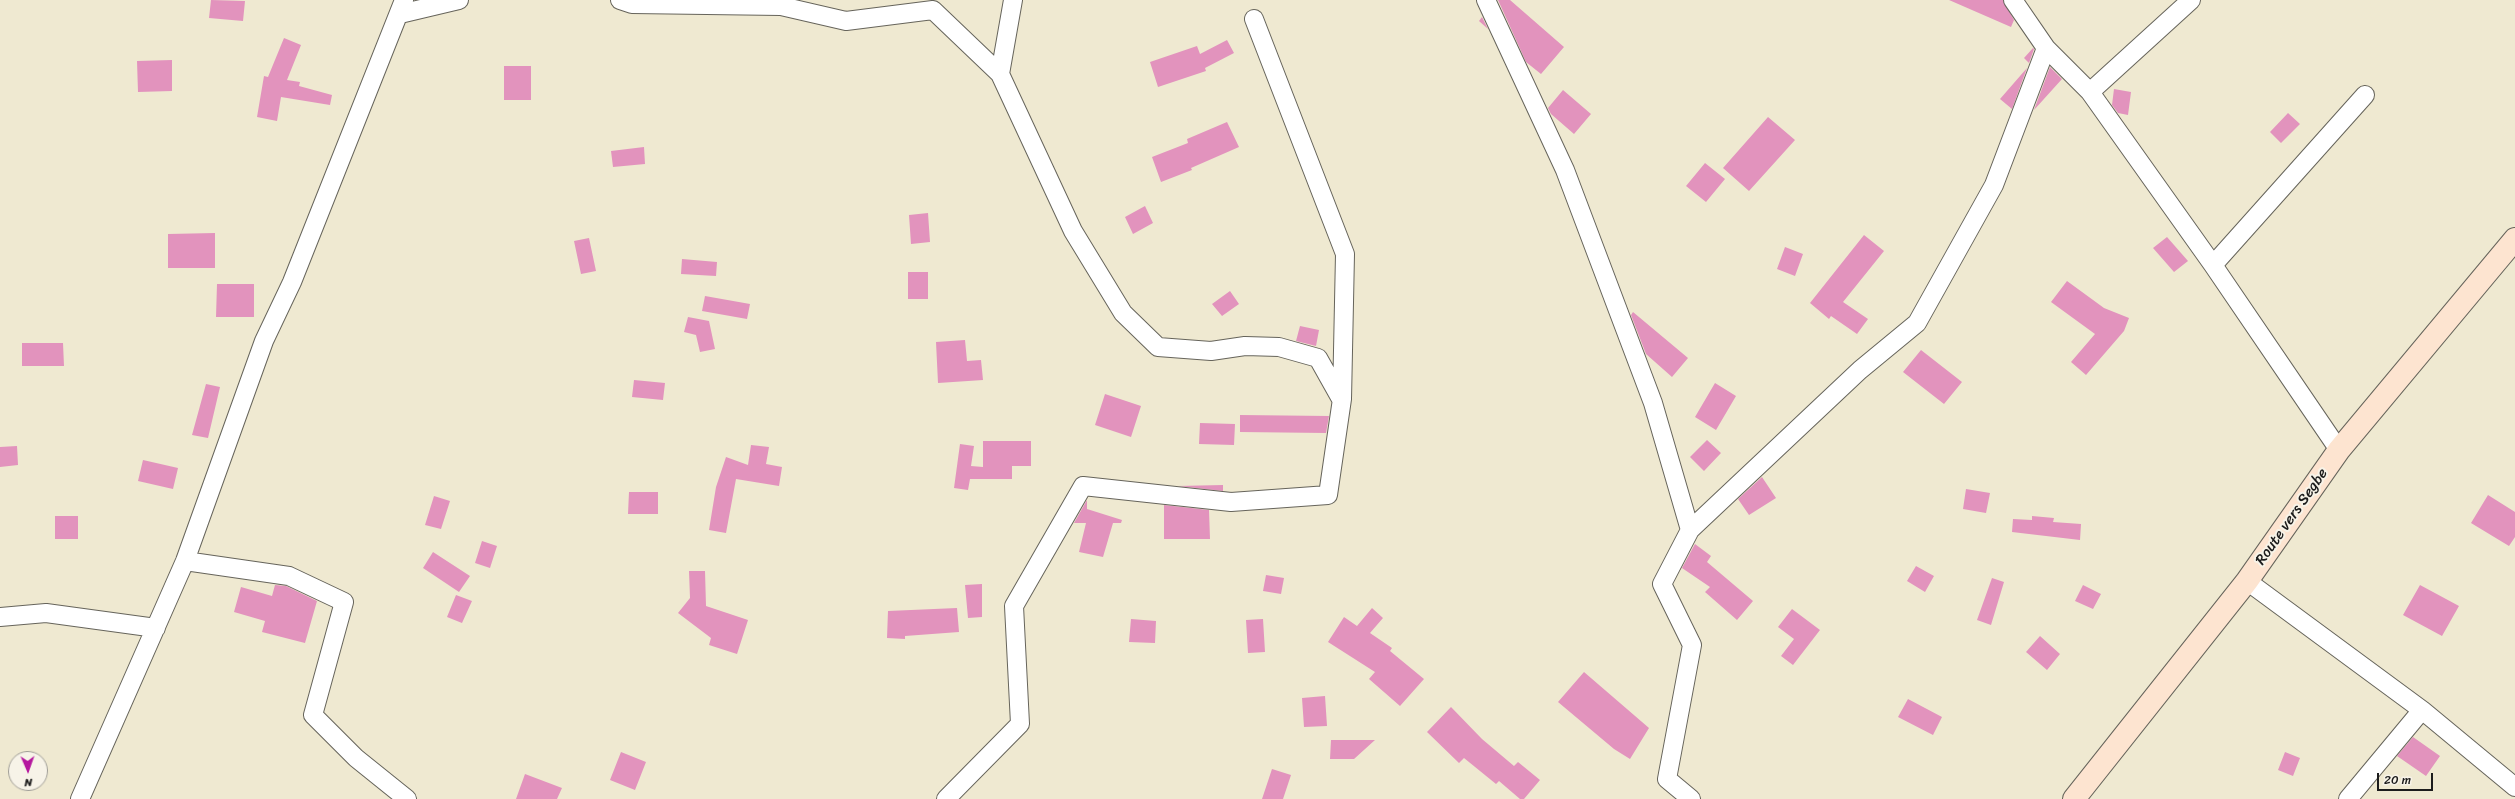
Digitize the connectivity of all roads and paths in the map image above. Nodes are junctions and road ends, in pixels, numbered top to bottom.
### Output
1 (459, 0) edge
2 (620, 0) edge
3 (1013, 0) edge
4 (1486, 0) edge
5 (2013, 0) edge
6 (2191, 0) edge
7 (402, 7) edge
8 (1254, 19) dead end
9 (2046, 48) junction
10 (1000, 74) junction
11 (2090, 92) junction
12 (2365, 95) dead end
13 (2515, 239) edge
14 (2213, 265) junction
15 (1342, 399) junction
16 (2339, 450) junction
17 (1690, 530) junction
18 (185, 561) junction
19 (2247, 581) junction
20 (0, 617) edge
21 (156, 628) junction
22 (2422, 710) junction
23 (2515, 787) edge
24 (80, 799) edge
25 (407, 799) edge
26 (946, 799) edge
27 (1692, 799) edge
28 (2074, 799) edge
29 (2348, 799) edge

1 - 7 street
2 - 10 street
3 - 10 street
4 - 17 street
5 - 9 street
6 - 11 street
7 - 18 street
8 - 15 street
9 - 11 street
9 - 17 street
10 - 15 street
11 - 14 street
12 - 14 street
13 - 16 main road, Route vers Segbe
14 - 16 street
15 - 26 street
16 - 19 main road, Route vers Segbe
17 - 27 street
18 - 21 street
18 - 25 street
19 - 22 street
19 - 28 main road, Route vers Segbe
20 - 21 street
21 - 24 street
22 - 23 street
22 - 29 street

